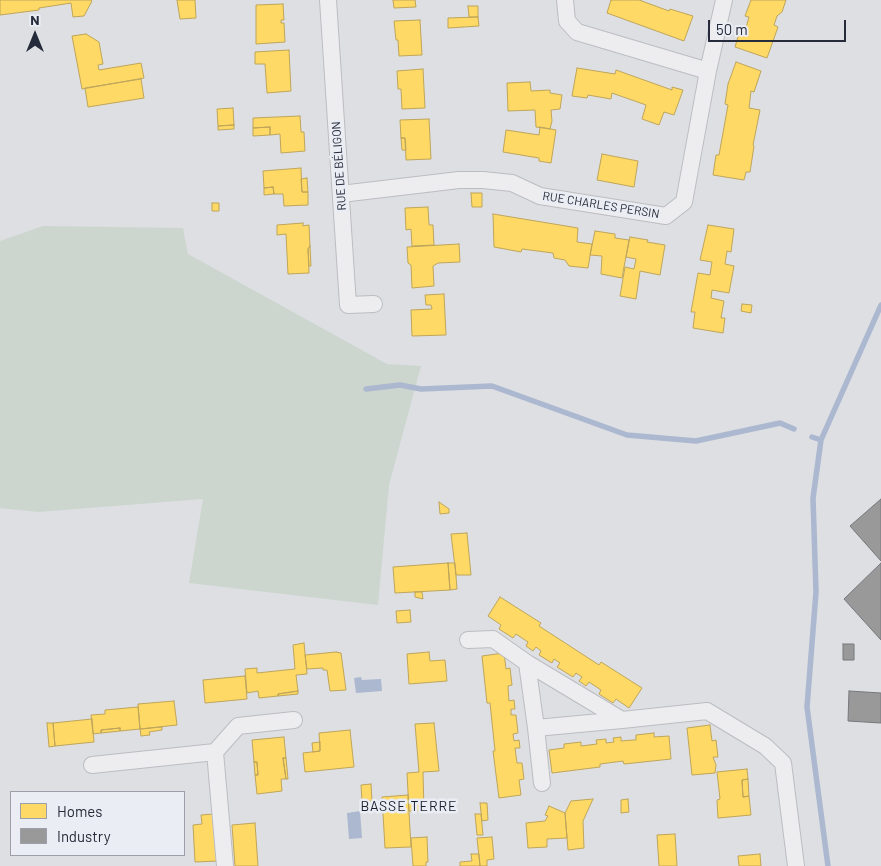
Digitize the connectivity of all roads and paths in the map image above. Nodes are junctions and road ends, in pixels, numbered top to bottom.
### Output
1 (328, 0) edge
2 (565, 0) edge
3 (724, 0) edge
4 (708, 71) junction
5 (341, 194) junction
6 (374, 304) dead end
7 (468, 640) dead end
8 (527, 663) junction
9 (294, 720) dead end
10 (622, 720) junction
11 (536, 728) junction
12 (215, 752) junction
13 (92, 765) dead end
14 (542, 783) dead end
15 (225, 866) edge
16 (796, 866) edge

1 - 5 street, RUE DE BÉLIGON
2 - 4 street
3 - 4 street, RUE CHARLES PERSIN
4 - 5 street, RUE CHARLES PERSIN
5 - 6 street, RUE DE BÉLIGON
7 - 8 street
8 - 10 street
8 - 11 street
9 - 12 street
10 - 11 street
10 - 16 street
11 - 14 street
12 - 13 street
12 - 15 street

